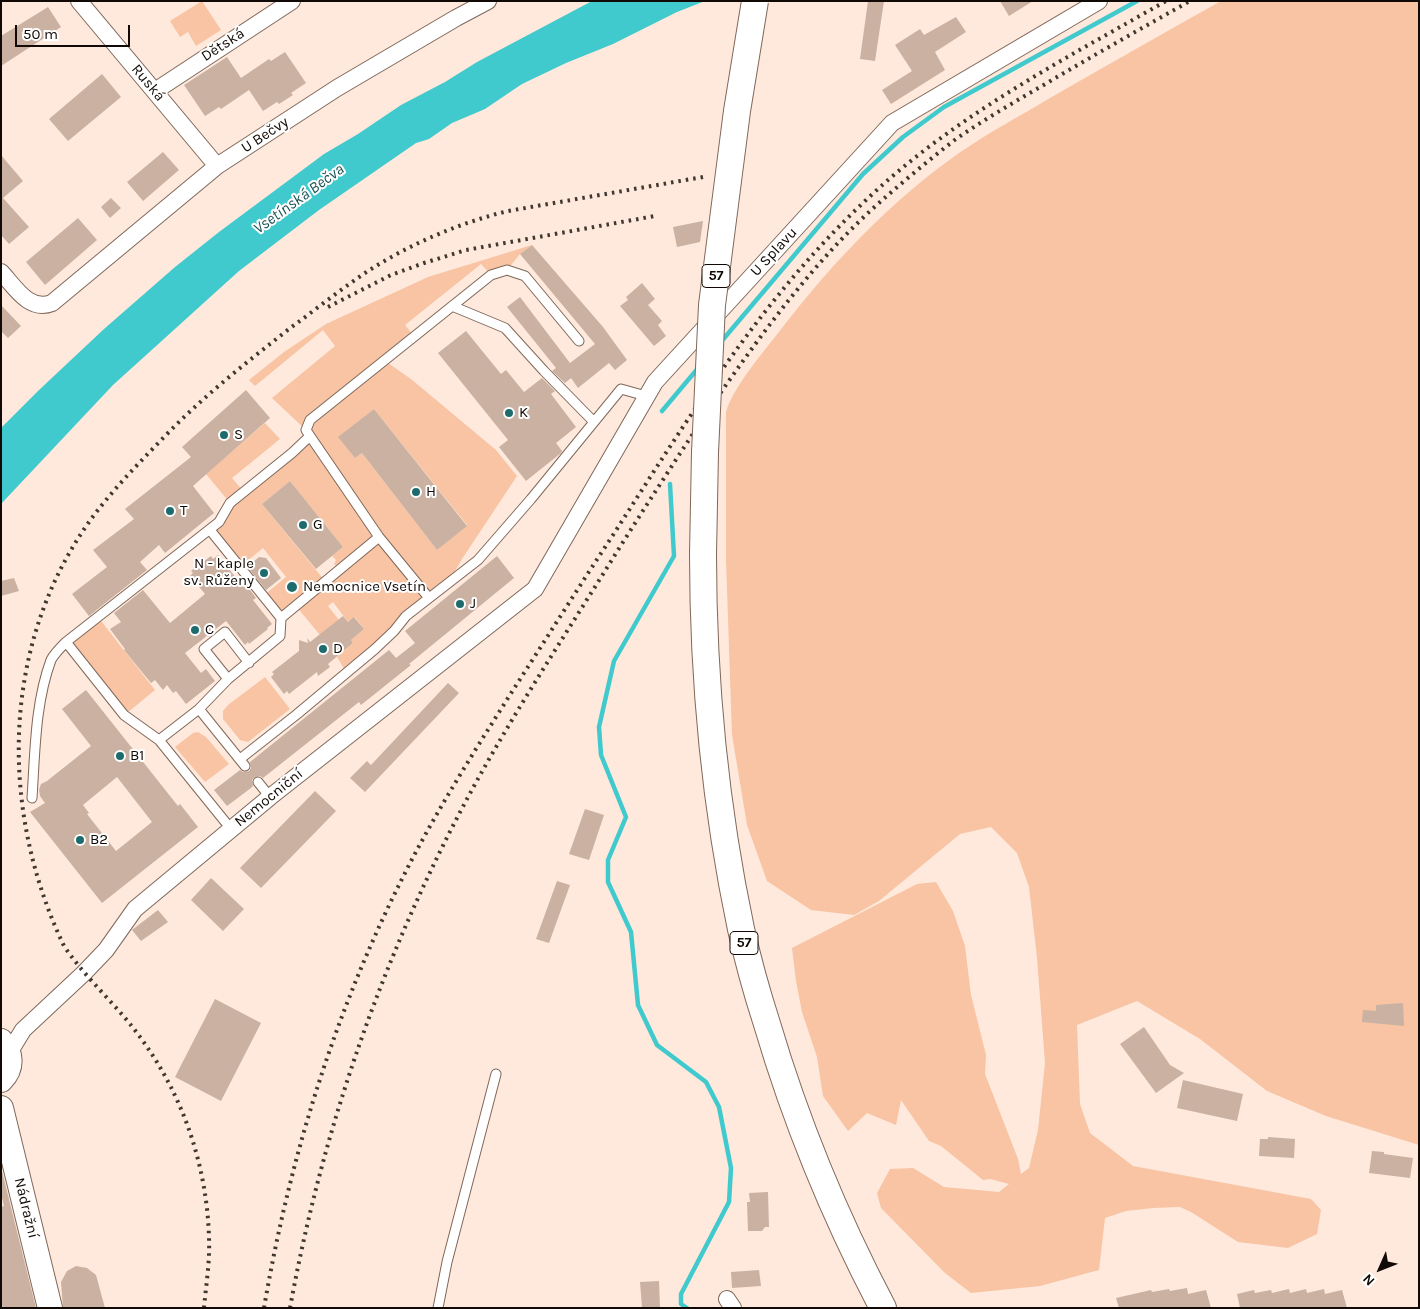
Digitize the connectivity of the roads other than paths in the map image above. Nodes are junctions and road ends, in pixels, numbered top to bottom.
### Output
1 (79, 1) edge
2 (292, 1) edge
3 (488, 1) edge
4 (755, 1) edge
5 (1099, 1) edge
6 (155, 90) junction
7 (217, 166) junction
8 (1, 272) edge
9 (452, 306) junction
10 (579, 341) dead end
11 (646, 396) junction
12 (594, 422) junction
13 (310, 436) junction
14 (210, 530) junction
15 (379, 537) junction
16 (535, 589) joint
17 (429, 598) junction
18 (281, 618) junction
19 (66, 642) junction
20 (249, 663) junction
21 (228, 680) junction
22 (199, 709) junction
23 (159, 740) junction
24 (258, 782) dead end
25 (270, 797) junction
26 (32, 798) dead end
27 (231, 829) junction
28 (4, 1058) edge
29 (496, 1074) dead end
30 (2, 1109) edge
31 (50, 1308) edge
32 (438, 1308) edge
33 (883, 1308) edge

1 - 6 street, Ruská
2 - 6 street, Dětská
3 - 7 street, U Bečvy
4 - 33 main road, 57, bridge
5 - 11 street, U Splavu
6 - 7 street, Ruská
7 - 8 street, U Bečvy
9 - 10 lane
9 - 12 lane
9 - 13 lane
11 - 12 lane
11 - 16 street, U Splavu
12 - 17 lane
13 - 14 lane
13 - 15 lane
14 - 18 lane
14 - 19 lane
15 - 17 lane
15 - 18 lane
16 - 25 street, Nemocniční
17 - 22 lane
18 - 20 lane
19 - 23 lane
19 - 26 lane
20 - 21 lane
20 - 21 lane
21 - 22 lane
22 - 23 lane
23 - 27 lane
24 - 25 lane
25 - 27 street, Nemocniční
27 - 28 street, Nemocniční
28 - 30 street, Nádražní
29 - 32 lane
30 - 31 street, Nádražní

